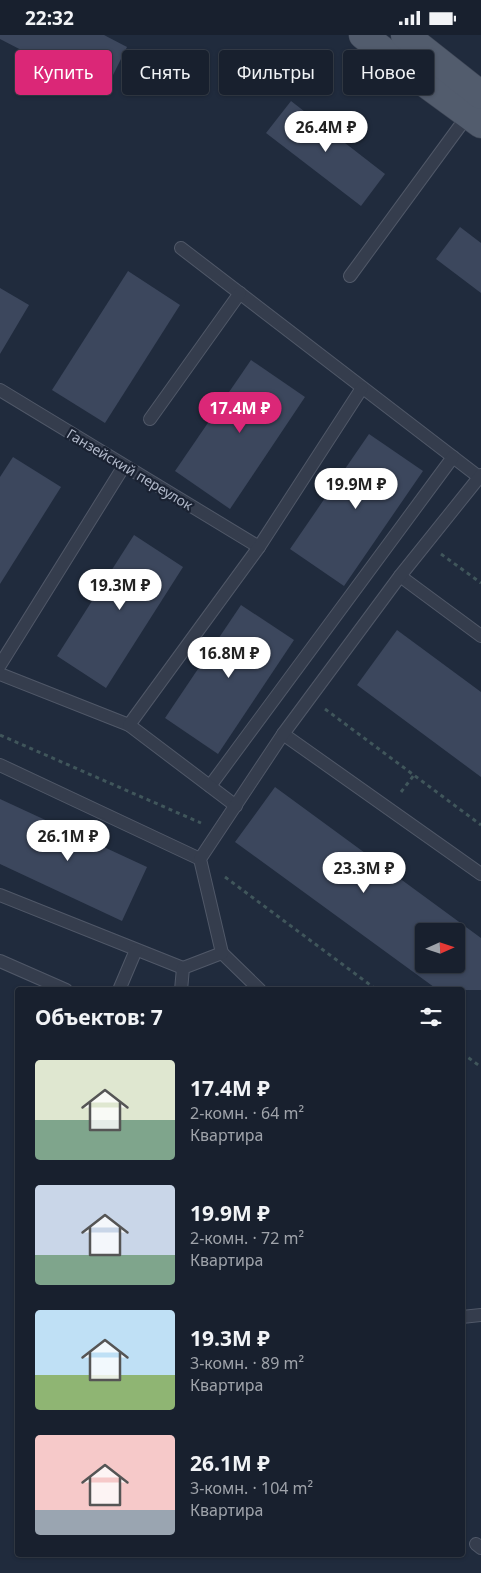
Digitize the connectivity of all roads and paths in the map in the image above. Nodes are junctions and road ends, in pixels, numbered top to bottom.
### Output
1 (363, 35) edge
2 (405, 35) edge
3 (477, 112) edge
4 (181, 248) dead end
5 (350, 276) dead end
6 (240, 293) junction
7 (362, 387) junction
8 (0, 390) edge
9 (150, 419) dead end
10 (453, 457) junction
11 (124, 466) junction
12 (480, 476) edge
13 (427, 543) junction
14 (259, 547) junction
15 (400, 575) junction
16 (481, 583) edge
17 (481, 636) edge
18 (0, 665) edge
19 (0, 674) edge
20 (310, 698) junction
21 (129, 725) junction
22 (284, 734) junction
23 (0, 735) edge
24 (0, 765) edge
25 (210, 786) junction
26 (236, 806) junction
27 (481, 825) edge
28 (219, 832) junction
29 (200, 859) junction
30 (481, 874) edge
31 (0, 895) edge
32 (136, 951) junction
33 (222, 953) junction
34 (0, 961) edge
35 (183, 968) junction
36 (59, 987) edge
37 (120, 987) edge
38 (181, 987) edge
39 (257, 987) edge
40 (373, 987) edge
41 (465, 1055) edge
42 (481, 1067) edge
43 (481, 1315) edge
44 (465, 1317) edge

1 - 3 main road
2 - 3 main road
3 - 5 lane
4 - 6 lane
6 - 7 lane
6 - 9 lane
7 - 10 lane
7 - 14 lane
8 - 11 lane, Ганзейский переулок
10 - 12 lane
10 - 25 lane
11 - 14 lane, Ганзейский переулок
11 - 18 lane
12 - 13 lane
13 - 15 lane
13 - 16 path
14 - 21 lane
15 - 17 lane
15 - 20 lane
19 - 21 lane
20 - 22 lane
20 - 27 path
21 - 25 lane
22 - 26 lane
22 - 30 lane
23 - 28 path
24 - 29 lane
25 - 26 lane
26 - 28 lane
28 - 29 lane
29 - 33 lane
29 - 40 path
31 - 32 lane
32 - 35 lane
32 - 37 lane
33 - 35 lane
33 - 39 lane
34 - 36 lane
35 - 38 lane
41 - 42 path
43 - 44 lane

